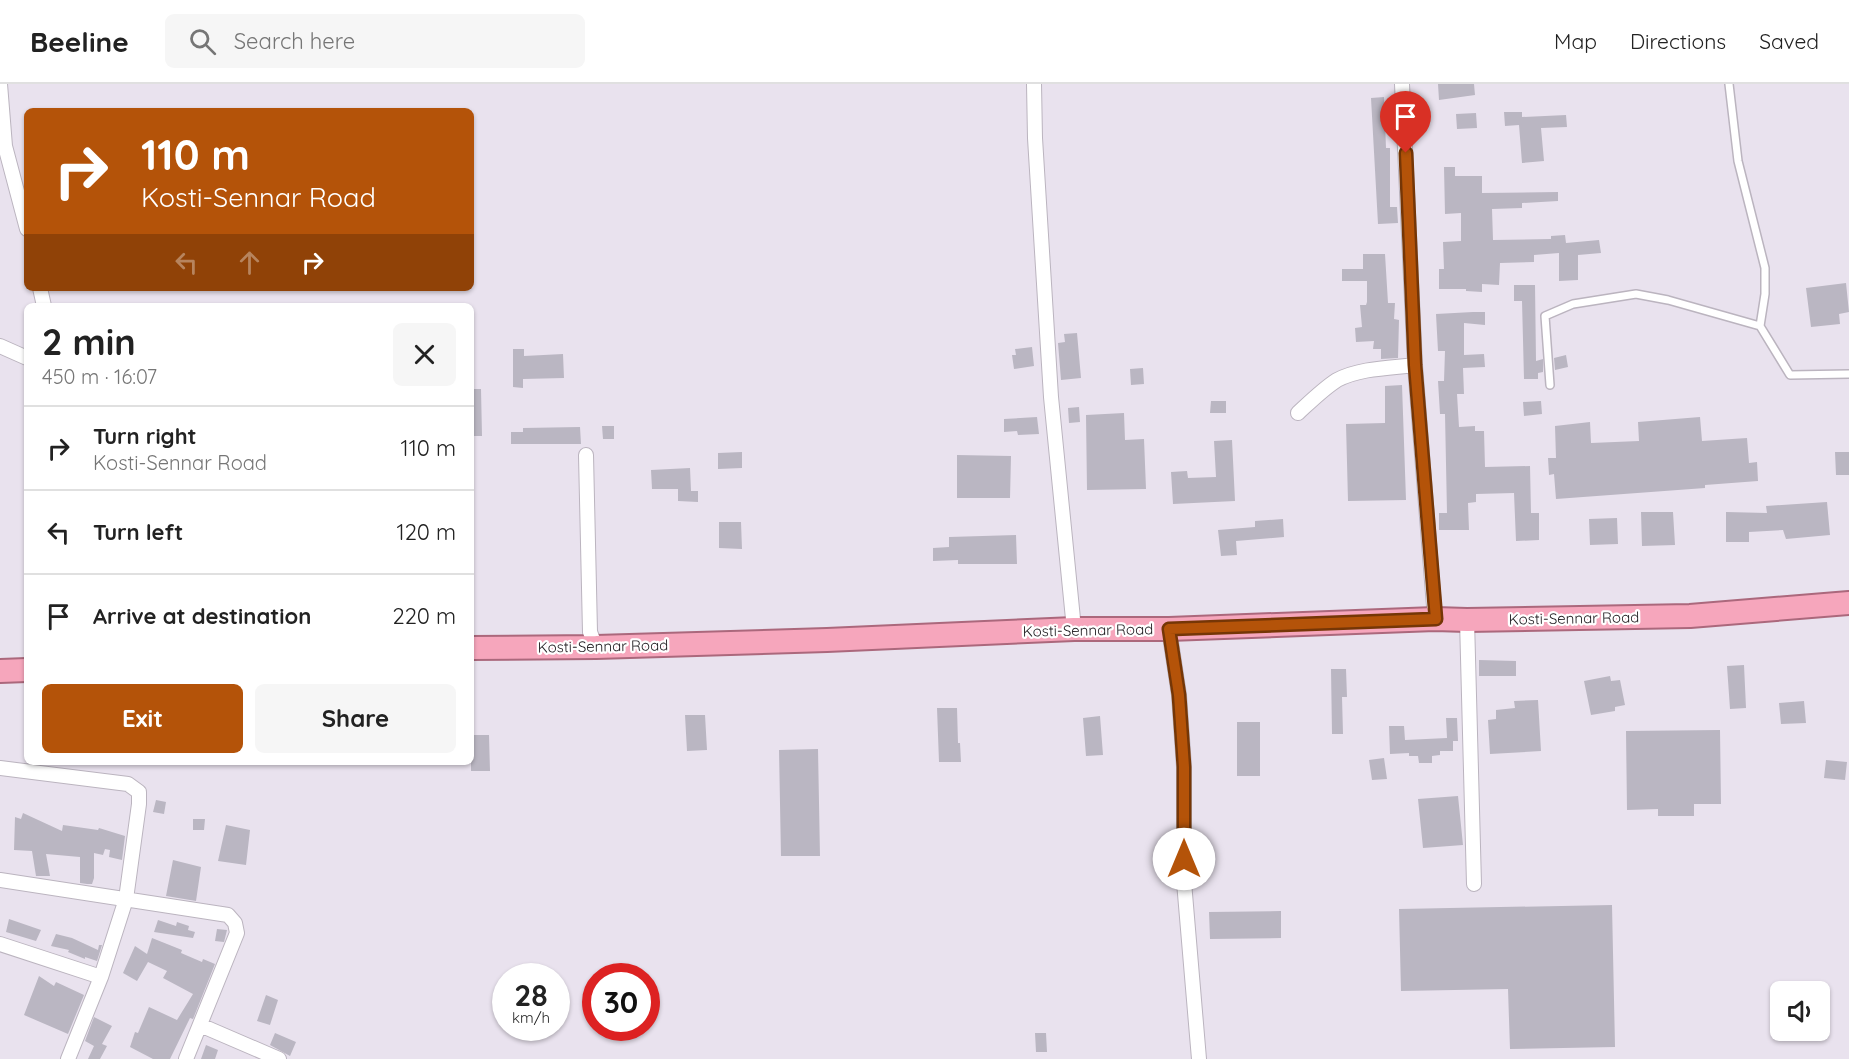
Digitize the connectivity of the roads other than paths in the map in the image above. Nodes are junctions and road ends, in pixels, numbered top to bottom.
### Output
1 (0, 84) edge
2 (1034, 84) edge
3 (1402, 84) edge
4 (1729, 84) edge
5 (24, 217) edge
6 (1760, 326) junction
7 (0, 346) edge
8 (24, 357) edge
9 (1415, 365) junction
10 (1849, 374) edge
11 (1550, 385) dead end
12 (1298, 413) dead end
13 (586, 456) dead end
14 (1849, 603) edge
15 (1436, 619) junction
16 (1467, 620) junction
17 (1074, 629) junction
18 (1169, 629) junction
19 (596, 647) junction
20 (474, 648) edge
21 (24, 670) edge
22 (0, 671) edge
23 (0, 768) edge
24 (0, 880) edge
25 (1474, 884) dead end
26 (126, 899) junction
27 (0, 944) edge
28 (101, 977) junction
29 (200, 1025) junction
30 (68, 1059) edge
31 (186, 1059) edge
32 (279, 1059) edge
33 (1199, 1059) edge

1 - 5 street
2 - 17 street
3 - 9 street
4 - 6 lane
6 - 10 lane
6 - 11 lane
7 - 8 street
9 - 12 street
9 - 15 street
13 - 19 street
14 - 16 highway, Kosti-Sennar Road
15 - 16 highway, Kosti-Sennar Road
15 - 18 highway, Kosti-Sennar Road
16 - 25 street
17 - 18 highway, Kosti-Sennar Road
17 - 19 highway, Kosti-Sennar Road
18 - 33 street
19 - 20 highway, Kosti-Sennar Road
21 - 22 highway
23 - 26 street
24 - 26 street
26 - 28 street
26 - 29 street
27 - 28 street
28 - 30 street
29 - 31 street
29 - 32 street

